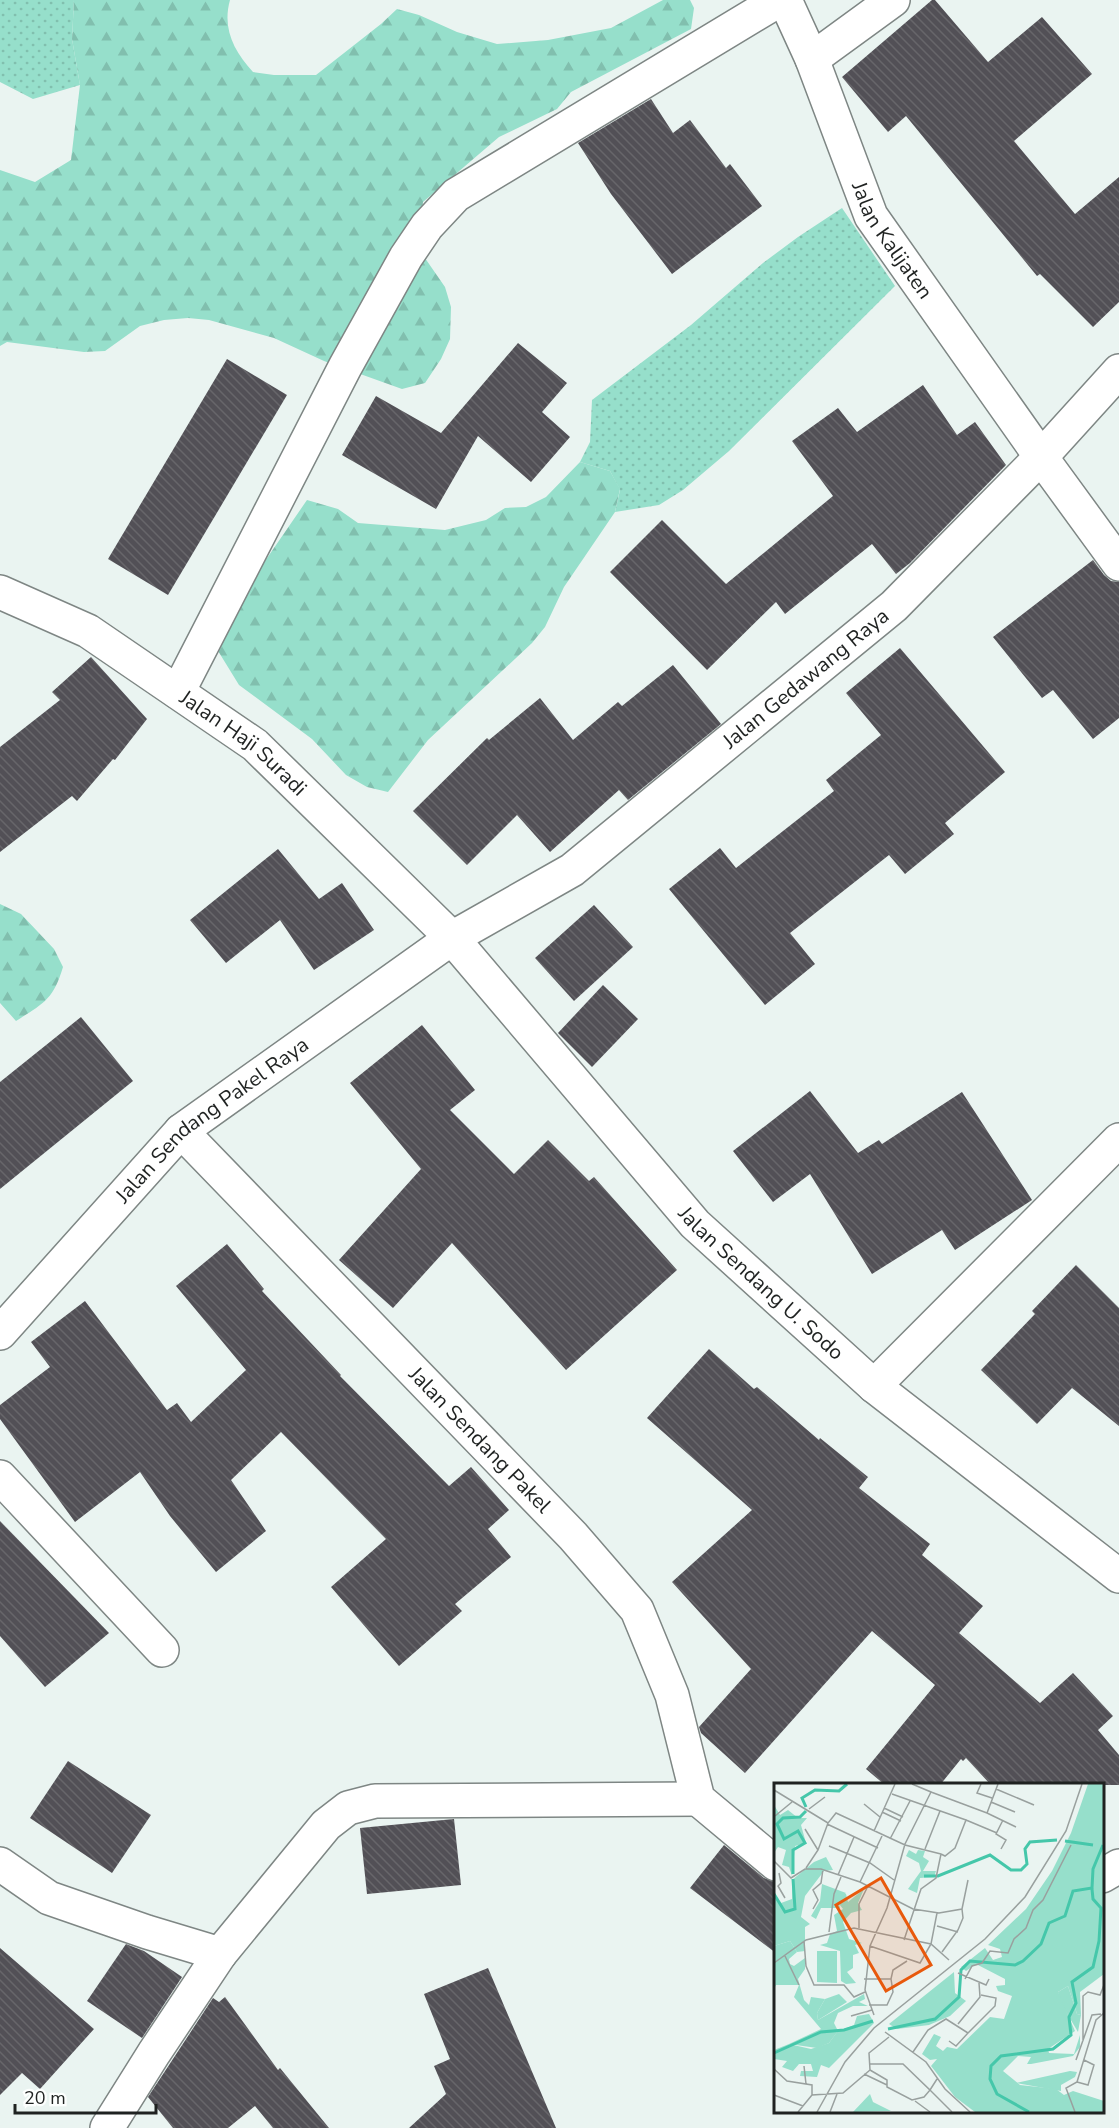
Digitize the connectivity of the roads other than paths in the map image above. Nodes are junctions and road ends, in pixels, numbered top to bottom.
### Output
1 (779, 0) edge
2 (785, 0) edge
3 (893, 0) edge
4 (812, 60) junction
5 (1119, 371) edge
6 (1041, 457) junction
7 (1119, 564) edge
8 (0, 592) edge
9 (178, 692) junction
10 (452, 938) junction
11 (181, 1131) junction
12 (1119, 1140) edge
13 (0, 1333) edge
14 (874, 1386) junction
15 (0, 1477) edge
16 (1119, 1576) edge
17 (162, 1650) dead end
18 (698, 1799) junction
19 (774, 1862) edge
20 (0, 1864) edge
21 (1119, 1866) edge
22 (1104, 1875) edge
23 (220, 1954) junction
24 (107, 2128) edge

1 - 9 street
2 - 4 street, Jalan Kalijaten
3 - 4 street
4 - 6 street, Jalan Kalijaten
5 - 6 street, Jalan Gedawang Raya
6 - 7 street, Jalan Kalijaten
6 - 10 street, Jalan Gedawang Raya
8 - 9 street, Jalan Haji Suradi
9 - 10 street, Jalan Haji Suradi
10 - 11 street, Jalan Sendang Pakel Raya
10 - 14 street, Jalan Sendang U. Sodo
11 - 13 street, Jalan Sendang Pakel Raya
11 - 18 street, Jalan Sendang Pakel
12 - 14 street
14 - 16 street, Jalan Sendang U. Sodo
15 - 17 street
18 - 19 street
18 - 23 street
20 - 23 street
21 - 22 street
23 - 24 street

